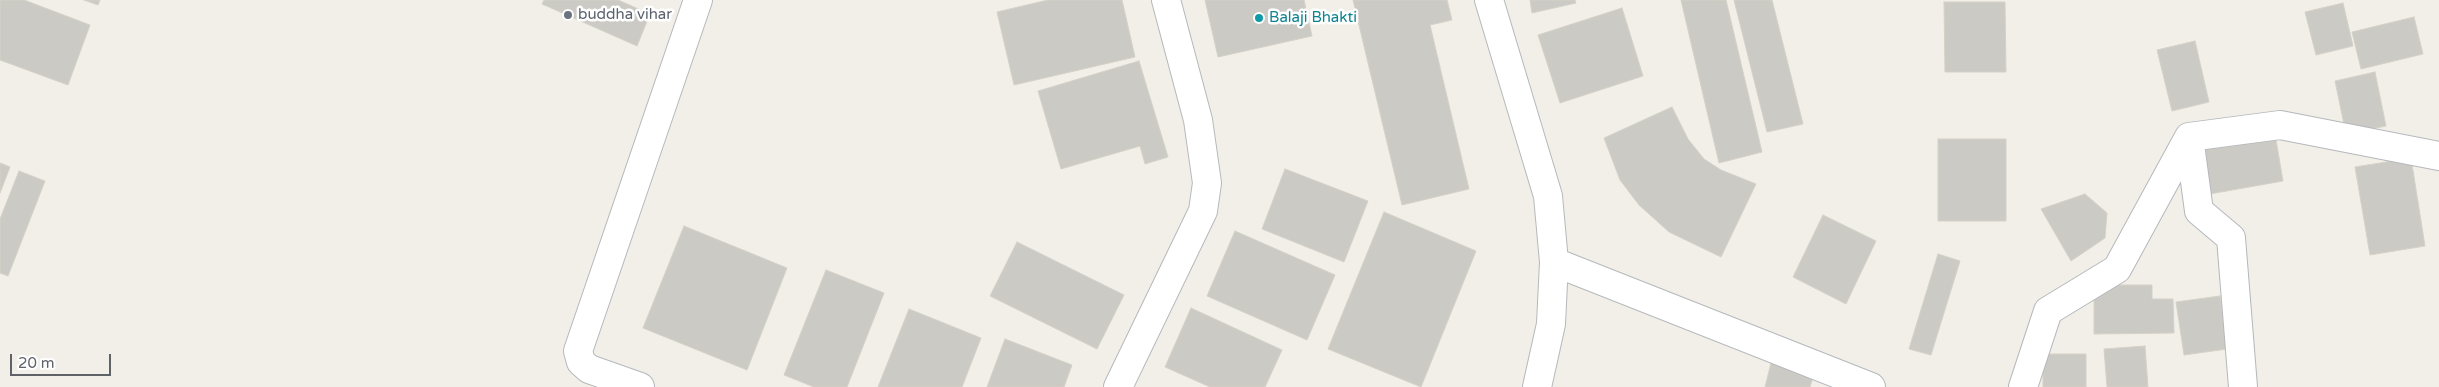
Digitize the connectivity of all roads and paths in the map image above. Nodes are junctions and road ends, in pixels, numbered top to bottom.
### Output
1 (698, 0) edge
2 (1166, 0) edge
3 (1489, 0) edge
4 (2189, 137) junction
5 (2439, 156) edge
6 (1554, 262) junction
7 (1837, 381) edge
8 (640, 387) edge
9 (1118, 387) edge
10 (1537, 387) edge
11 (1871, 387) edge
12 (2023, 387) edge
13 (2243, 387) edge

1 - 8 street
2 - 9 street
3 - 6 street
4 - 5 street
4 - 12 street
4 - 13 street
6 - 7 street
6 - 10 street
7 - 11 street

